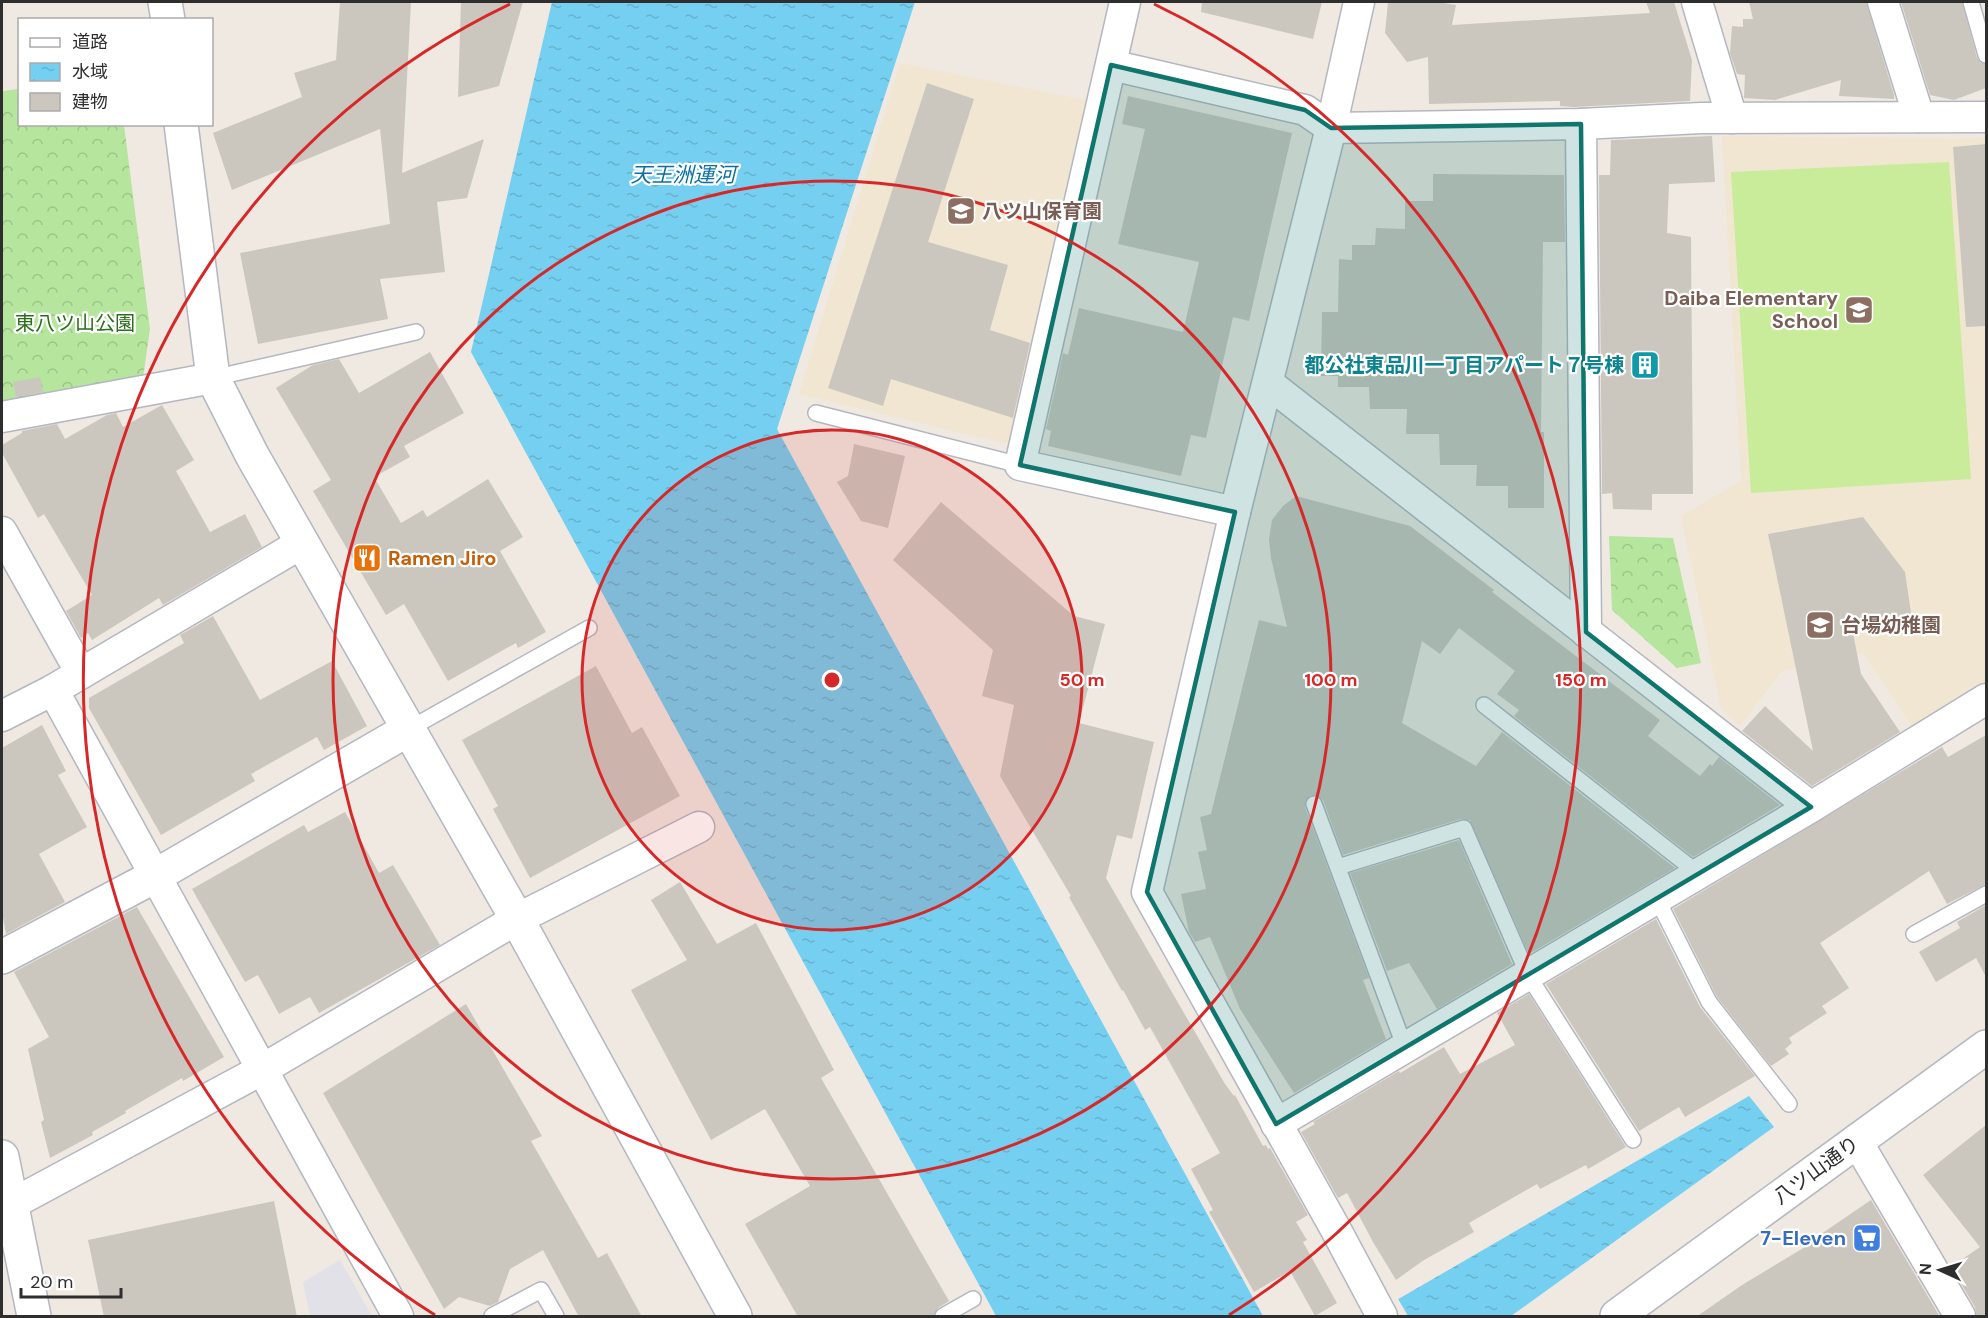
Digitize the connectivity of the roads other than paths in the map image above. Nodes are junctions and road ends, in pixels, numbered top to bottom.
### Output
1 (165, 2) edge
2 (1125, 2) edge
3 (1359, 2) edge
4 (1697, 2) edge
5 (1883, 2) edge
6 (1971, 2) edge
7 (168, 18) edge
8 (1986, 56) edge
9 (1111, 65) junction
10 (1919, 117) junction
11 (1986, 117) edge
12 (1732, 118) junction
13 (1581, 124) junction
14 (181, 126) edge
15 (1331, 128) junction
16 (416, 332) dead end
17 (213, 378) junction
18 (1268, 383) junction
19 (816, 413) dead end
20 (2, 417) edge
21 (1020, 465) junction
22 (1235, 512) junction
23 (2, 531) edge
24 (302, 543) junction
25 (590, 628) dead end
26 (1586, 632) junction
27 (81, 673) junction
28 (53, 690) junction
29 (1986, 699) edge
30 (1484, 705) dead end
31 (2, 716) edge
32 (409, 729) junction
33 (1314, 804) dead end
34 (1811, 807) junction
35 (699, 827) dead end
36 (1338, 867) junction
37 (1699, 874) junction
38 (155, 876) junction
39 (1986, 894) edge
40 (1657, 898) junction
41 (517, 920) junction
42 (1914, 934) dead end
43 (2, 957) edge
44 (1528, 975) junction
45 (1986, 1047) edge
46 (1406, 1048) junction
47 (263, 1069) junction
48 (1789, 1104) dead end
49 (1276, 1124) junction
50 (1633, 1140) dead end
51 (1856, 1140) junction
52 (2, 1157) edge
53 (12, 1204) junction
54 (973, 1299) dead end
55 (1376, 1306) edge
56 (34, 1317) edge
57 (398, 1317) edge
58 (492, 1317) edge
59 (556, 1317) edge
60 (735, 1317) edge
61 (943, 1317) edge
62 (1617, 1317) edge
63 (1960, 1317) edge

1 - 7 street
2 - 9 street
3 - 15 street
4 - 12 street
5 - 10 street
6 - 8 lane
9 - 15 street
9 - 21 street
10 - 11 street
10 - 12 street
12 - 13 street
13 - 15 street
13 - 26 street
14 - 17 street
15 - 18 street
16 - 17 lane
17 - 20 street
17 - 24 street
18 - 22 street
18 - 26 street
19 - 21 lane
21 - 22 street
22 - 49 street
23 - 27 street
24 - 27 street
24 - 32 street
25 - 32 lane
26 - 34 street
27 - 28 street
28 - 31 street
28 - 38 street
29 - 34 street
30 - 37 lane
32 - 38 street
32 - 41 street
33 - 36 lane
34 - 37 street
35 - 41 street
36 - 44 lane
36 - 46 lane
37 - 40 street
38 - 43 street
38 - 47 street
39 - 42 lane
40 - 44 street
40 - 48 lane
41 - 47 street
41 - 60 street
44 - 46 street
44 - 50 lane
45 - 51 street, 八ツ山通り
46 - 49 street
47 - 53 street
47 - 57 street
49 - 55 street
51 - 62 street, 八ツ山通り
51 - 63 street
52 - 53 street
53 - 56 street
54 - 61 lane
58 - 59 lane

